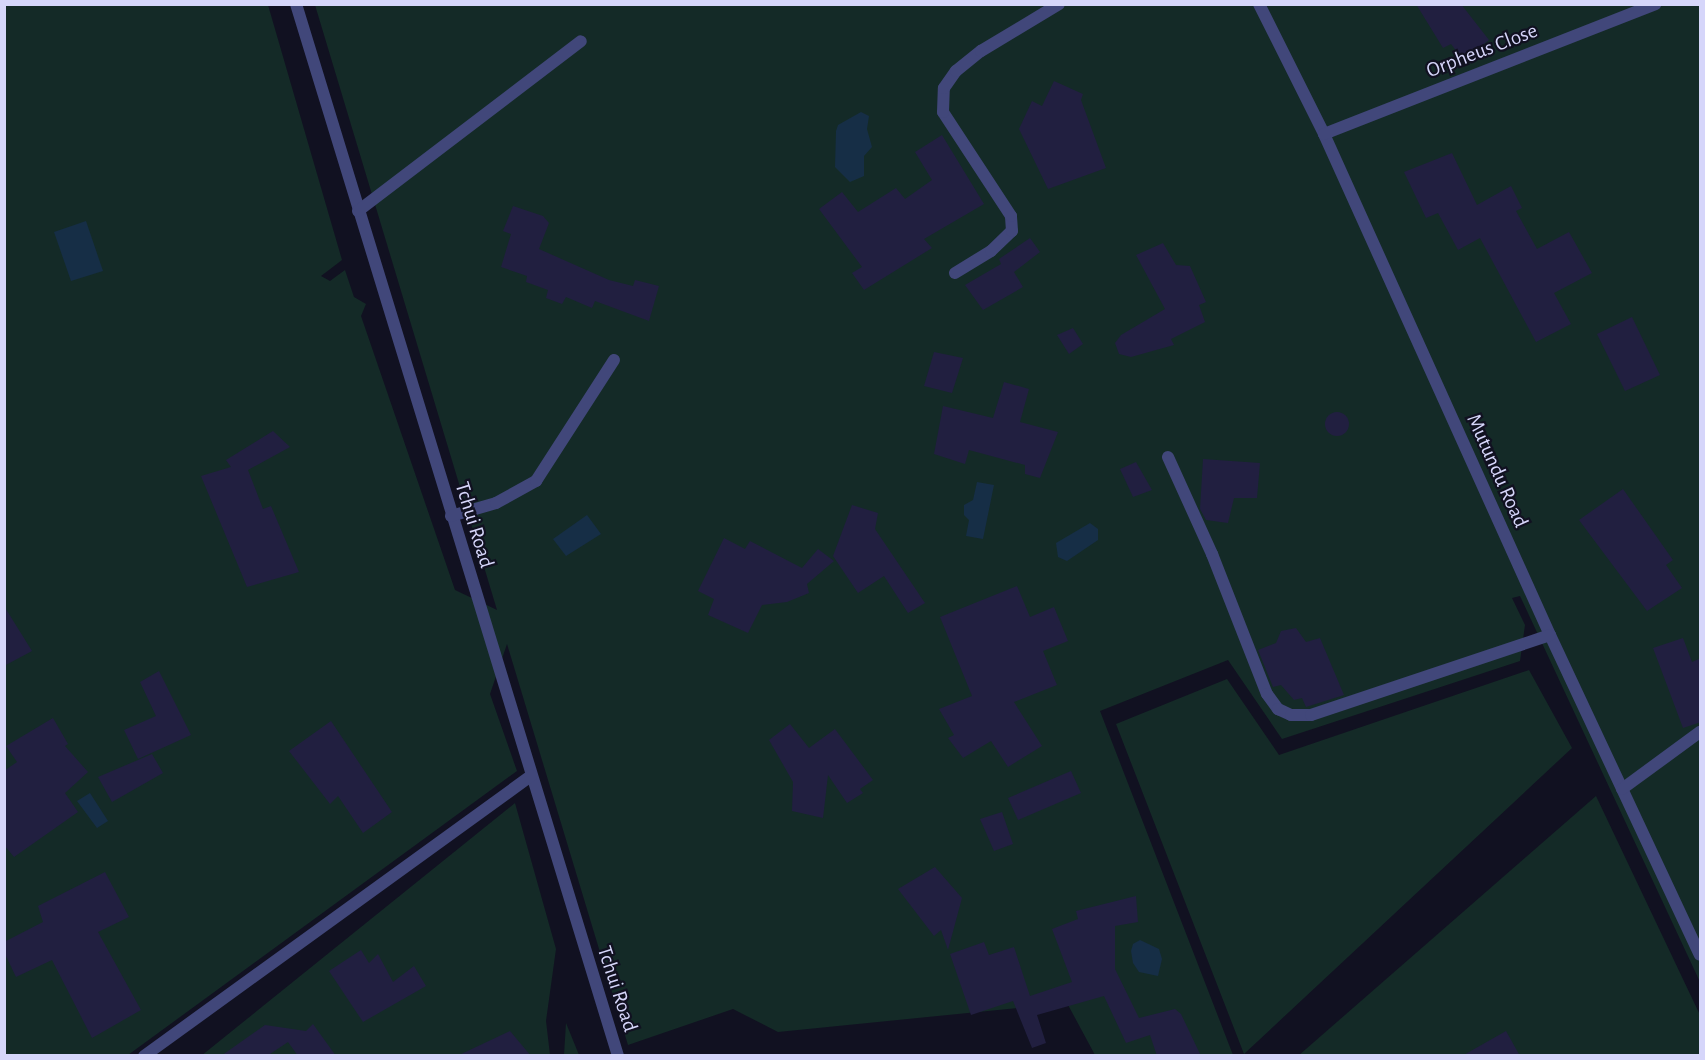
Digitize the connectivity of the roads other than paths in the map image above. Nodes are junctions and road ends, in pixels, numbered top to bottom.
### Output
1 (296, 4) edge
2 (1059, 4) edge
3 (1259, 4) edge
4 (1655, 4) edge
5 (581, 41) dead end
6 (1324, 134) junction
7 (358, 212) junction
8 (955, 273) dead end
9 (614, 360) dead end
10 (1168, 457) dead end
11 (451, 516) junction
12 (1550, 635) junction
13 (1701, 732) edge
14 (531, 777) junction
15 (1622, 789) junction
16 (1701, 955) edge
17 (144, 1056) edge
18 (618, 1056) edge

1 - 7 street, Tchui Road
2 - 8 street
3 - 6 street, Mutundu Road
4 - 6 street, Orpheus Close
5 - 7 street
6 - 12 street, Mutundu Road
7 - 11 street, Tchui Road
9 - 11 street
10 - 12 street
11 - 14 street, Tchui Road
12 - 15 street, Mutundu Road
13 - 15 street
14 - 17 street
14 - 18 street, Tchui Road
15 - 16 street, Mutundu Road

